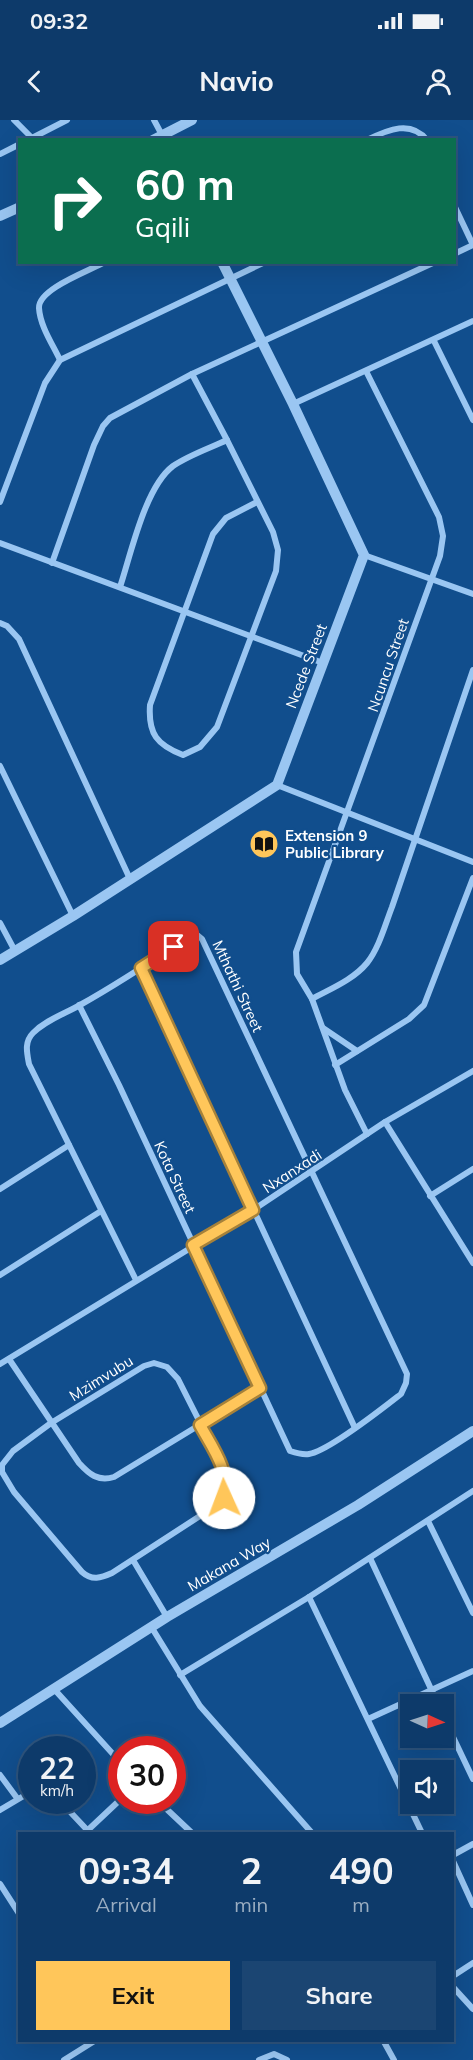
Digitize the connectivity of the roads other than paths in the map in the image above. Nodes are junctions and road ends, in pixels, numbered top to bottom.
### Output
1 (14, 120) edge
2 (67, 120) edge
3 (154, 120) edge
4 (192, 120) edge
5 (30, 138) edge
6 (160, 138) edge
7 (371, 138) edge
8 (426, 138) edge
9 (18, 145) edge
10 (0, 154) edge
11 (18, 208) edge
12 (456, 209) edge
13 (0, 216) edge
14 (473, 245) edge
15 (456, 253) edge
16 (101, 264) edge
17 (223, 264) edge
18 (261, 264) edge
19 (431, 264) edge
20 (230, 279) junction
21 (473, 321) edge
22 (434, 341) junction
23 (263, 342) junction
24 (60, 360) junction
25 (366, 371) junction
26 (192, 374) junction
27 (293, 404) junction
28 (473, 420) edge
29 (227, 440) junction
30 (0, 502) edge
31 (257, 502) junction
32 (0, 543) edge
33 (364, 555) junction
34 (52, 563) junction
35 (431, 579) junction
36 (120, 587) junction
37 (473, 594) edge
38 (185, 611) junction
39 (0, 623) edge
40 (250, 636) junction
41 (323, 663) junction
42 (473, 670) edge
43 (0, 766) edge
44 (277, 785) junction
45 (348, 813) junction
46 (415, 840) junction
47 (473, 862) edge
48 (473, 878) edge
49 (130, 879) junction
50 (73, 916) junction
51 (0, 923) edge
52 (15, 951) junction
53 (0, 960) edge
54 (141, 968) junction
55 (312, 999) junction
56 (79, 1005) junction
57 (323, 1028) junction
58 (357, 1051) junction
59 (335, 1065) junction
60 (473, 1071) edge
61 (385, 1122) junction
62 (367, 1134) junction
63 (69, 1145) junction
64 (473, 1169) edge
65 (312, 1173) junction
66 (0, 1189) edge
67 (430, 1196) junction
68 (253, 1210) junction
69 (101, 1211) junction
70 (193, 1245) junction
71 (470, 1253) edge
72 (473, 1263) edge
73 (0, 1275) edge
74 (136, 1280) junction
75 (9, 1359) junction
76 (0, 1364) edge
77 (407, 1374) joint
78 (260, 1388) junction
79 (51, 1423) junction
80 (200, 1425) junction
81 (356, 1428) junction
82 (473, 1431) edge
83 (473, 1491) edge
84 (428, 1521) junction
85 (370, 1558) junction
86 (133, 1560) junction
87 (309, 1597) junction
88 (471, 1602) edge
89 (473, 1613) edge
90 (167, 1617) junction
91 (152, 1628) junction
92 (473, 1671) edge
93 (180, 1675) junction
94 (54, 1689) junction
95 (431, 1690) junction
96 (433, 1694) edge
97 (368, 1719) junction
98 (0, 1723) edge
99 (454, 1739) edge
100 (108, 1749) edge
101 (0, 1775) edge
102 (473, 1779) edge
103 (17, 1798) joint
104 (0, 1810) edge
105 (108, 1812) edge
106 (72, 1814) edge
107 (172, 1814) edge
108 (89, 1832) edge
109 (191, 1832) edge
110 (311, 1832) edge
111 (422, 1832) edge
112 (473, 1844) edge
113 (454, 1854) edge
114 (454, 1863) edge
115 (0, 1884) edge
116 (473, 1905) edge
117 (18, 1912) edge
118 (473, 1963) edge
119 (454, 1975) edge
120 (454, 1988) edge
121 (473, 2009) edge
122 (93, 2042) edge
123 (384, 2042) edge
124 (64, 2060) edge
125 (259, 2060) edge
126 (287, 2060) edge
127 (394, 2060) edge

1 - 5 street
2 - 5 street
3 - 6 street
4 - 6 street
7 - 8 street
9 - 10 street
11 - 13 street
12 - 14 street
14 - 15 street
16 - 24 street
17 - 20 street
18 - 20 street
19 - 23 street
20 - 23 street
20 - 24 street
21 - 22 street
22 - 25 street
22 - 28 street
23 - 26 street
23 - 27 street
24 - 30 street
25 - 27 street
25 - 35 street, Ncuncu Street
26 - 29 street
26 - 34 street
27 - 33 street
29 - 31 street
29 - 36 street
31 - 38 street
31 - 40 street
32 - 34 street
33 - 35 street
33 - 41 street, Ncede Street
34 - 36 street
35 - 37 street
35 - 45 street, Ncuncu Street
36 - 38 street
38 - 40 street
38 - 40 street
39 - 49 street
40 - 41 street
41 - 44 street, Ncede Street
42 - 46 street
43 - 50 street
44 - 45 street
44 - 49 street
45 - 46 street
45 - 55 street, Ncuncu Street
46 - 47 street
46 - 55 street
48 - 58 street
49 - 50 street
50 - 52 street
51 - 52 street
52 - 53 street
54 - 56 street, Mthathi Street
54 - 65 street, Mthathi Street
54 - 68 street
55 - 57 street
56 - 63 street, Mthathi Street
56 - 70 street, Kota Street
57 - 58 street
57 - 59 street
58 - 59 street
59 - 62 street
60 - 61 street, Nxanxadi
61 - 62 street, Nxanxadi
61 - 67 street
62 - 65 street, Nxanxadi
63 - 66 street
63 - 69 street, Mthathi Street
64 - 67 street
65 - 68 street, Nxanxadi
65 - 77 street, Mthathi Street
67 - 71 street
68 - 70 street, Nxanxadi
68 - 81 street
69 - 73 street
69 - 74 street, Mthathi Street
70 - 74 street, Nxanxadi
70 - 78 street, Kota Street
71 - 72 street
74 - 75 street, Nxanxadi
75 - 76 street, Nxanxadi
75 - 79 street
77 - 81 street, Kota Street
78 - 80 street
78 - 81 street, Kota Street
79 - 80 street
79 - 80 street, Mzimvubu
79 - 86 street, Mzimvubu
80 - 86 street, Mzimvubu
82 - 90 street, Makana Way
83 - 84 street
84 - 85 street
84 - 88 street
85 - 87 street
85 - 95 street
86 - 90 street
87 - 93 street
87 - 97 street
88 - 89 street
90 - 91 street, Makana Way
91 - 93 street
91 - 94 street, Makana Way
92 - 95 street
93 - 110 street
94 - 98 street, Makana Way
94 - 100 street
95 - 96 street
95 - 97 street
97 - 111 street
99 - 102 street
101 - 103 street
103 - 104 street
105 - 108 street
106 - 108 street
107 - 109 street
112 - 113 street
114 - 116 street
115 - 117 street
118 - 119 street
120 - 121 street
122 - 124 street
123 - 127 street
125 - 126 street

